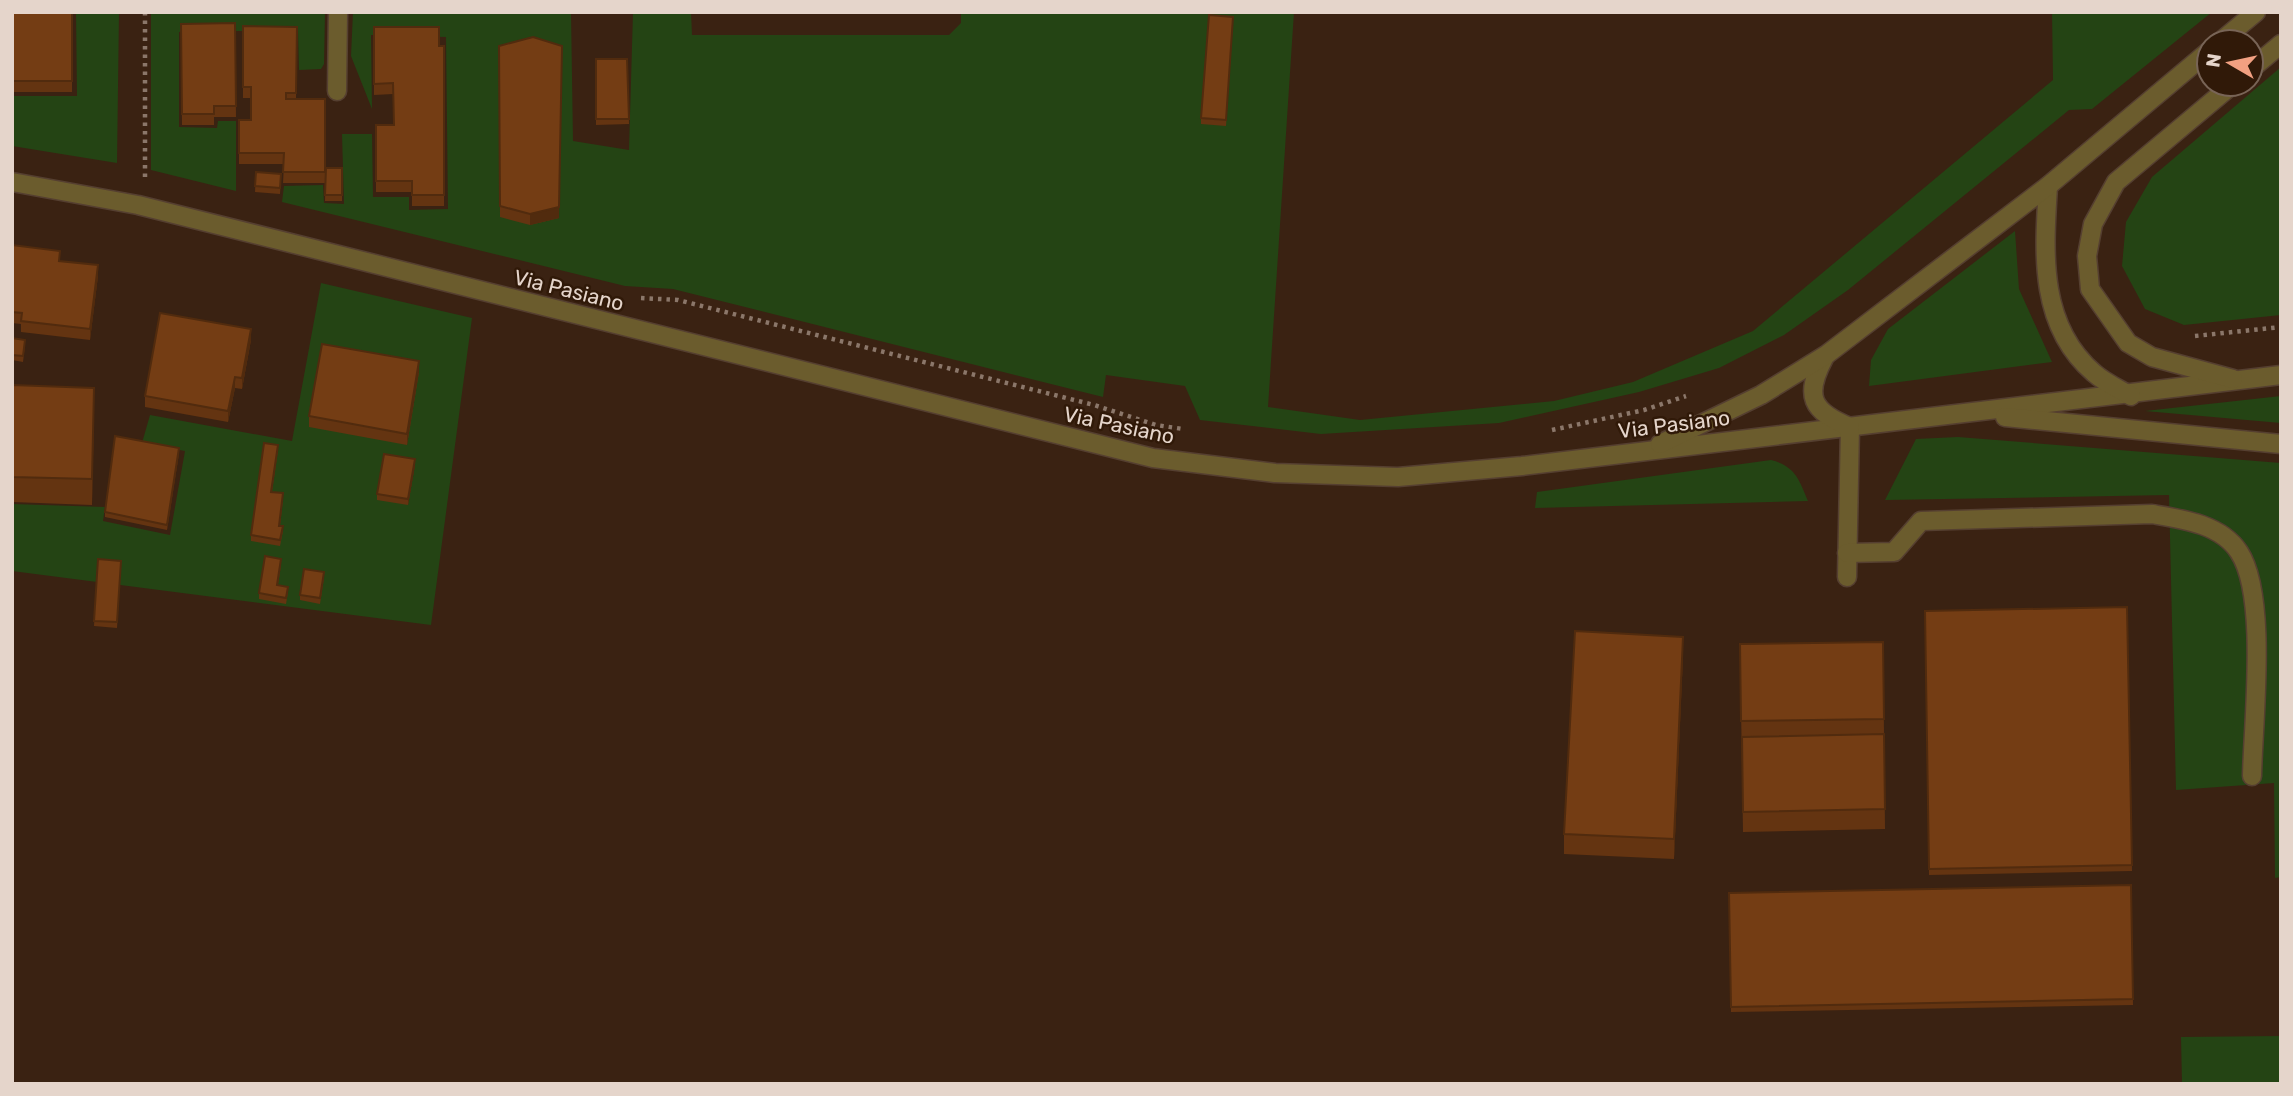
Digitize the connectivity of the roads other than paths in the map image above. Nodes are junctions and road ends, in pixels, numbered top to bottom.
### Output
1 (338, 12) edge
2 (2256, 12) edge
3 (2237, 28) edge
4 (2281, 44) edge
5 (2265, 57) edge
6 (2195, 63) edge
7 (337, 91) dead end
8 (2216, 98) edge
9 (12, 182) edge
10 (2048, 186) junction
11 (1826, 355) junction
12 (2281, 375) edge
13 (2239, 380) junction
14 (2131, 396) junction
15 (1966, 414) junction
16 (1850, 427) junction
17 (2281, 443) edge
18 (1648, 450) junction
19 (1847, 553) junction
20 (1847, 577) dead end
21 (2252, 776) dead end

1 - 7 street
2 - 3 street
4 - 5 street
6 - 10 street
8 - 13 street
9 - 18 street, Via Pasiano
10 - 11 street
10 - 14 street
11 - 16 street
11 - 18 street
12 - 13 street, Via Pasiano
13 - 14 street, Via Pasiano
14 - 15 street, Via Pasiano
15 - 16 street, Via Pasiano
15 - 17 street
16 - 18 street, Via Pasiano
16 - 19 street
19 - 20 street
19 - 21 street

